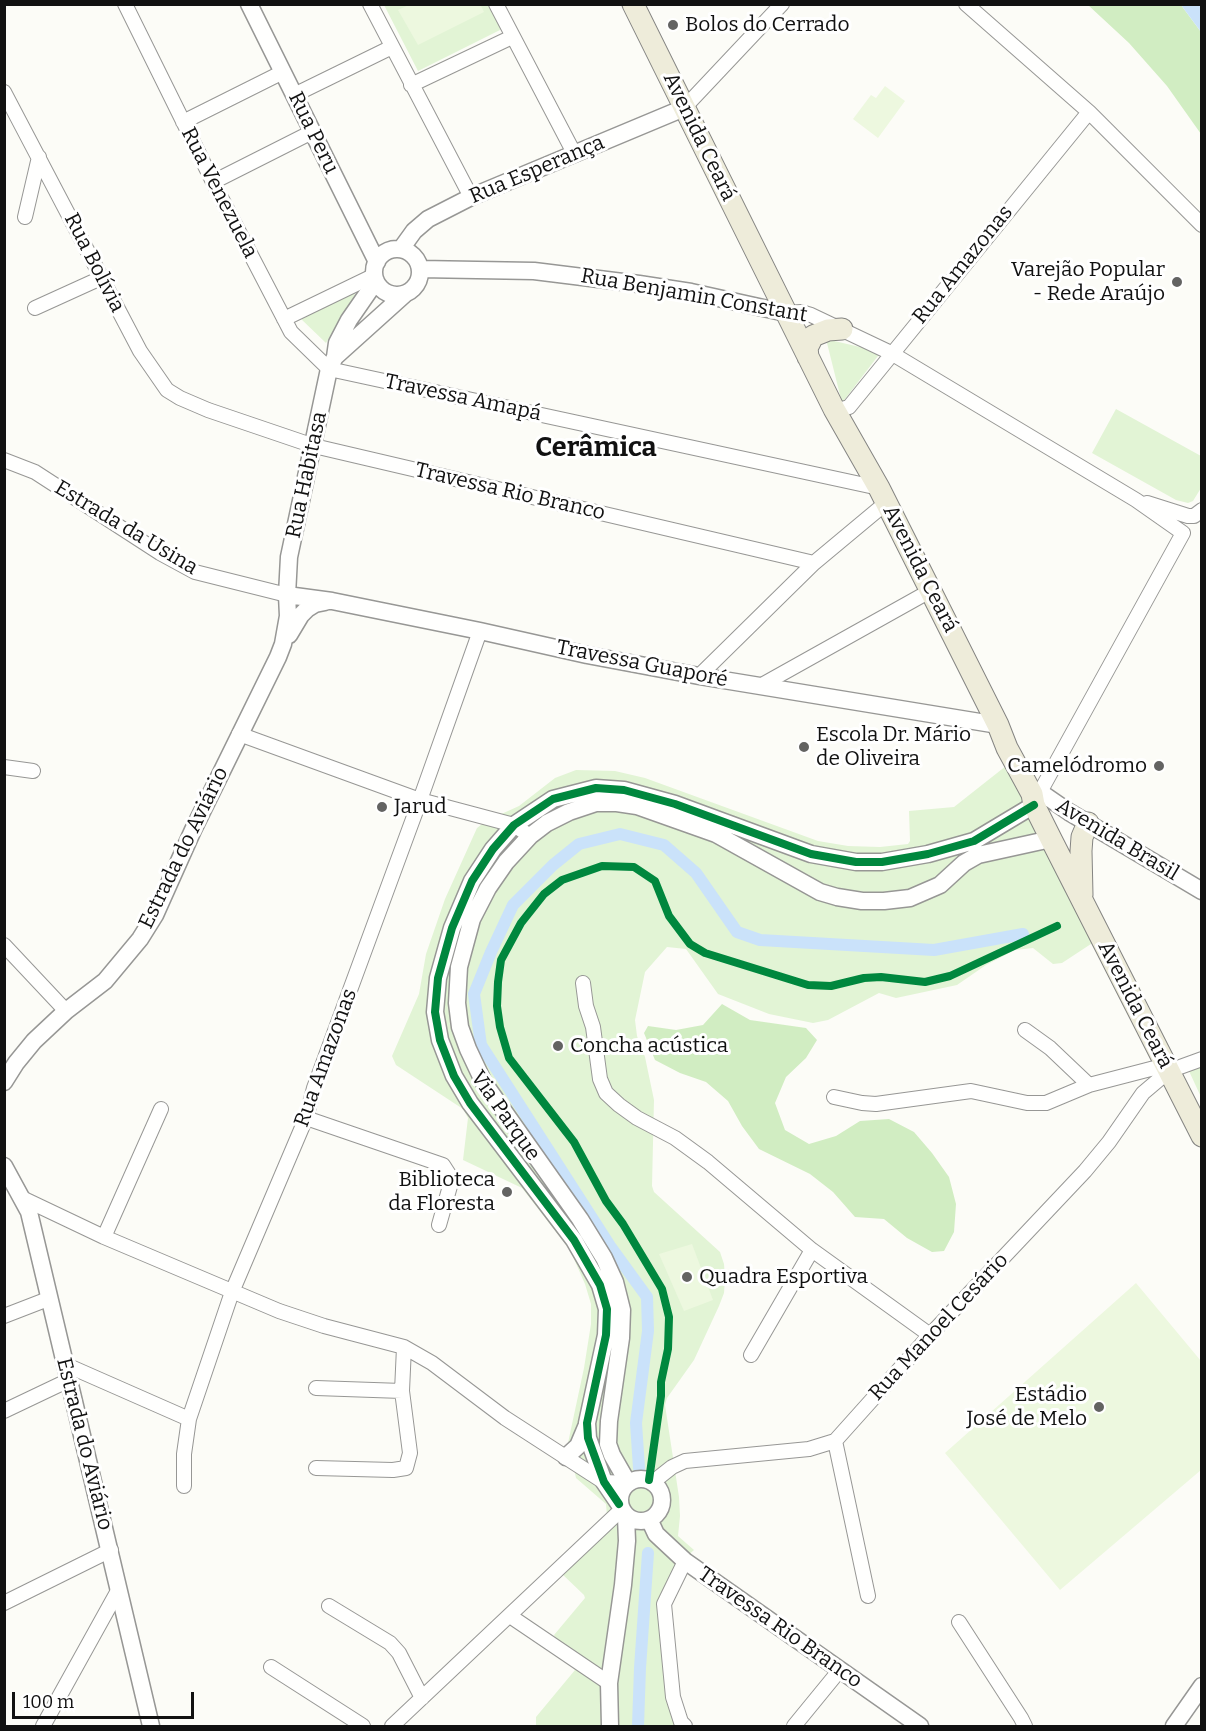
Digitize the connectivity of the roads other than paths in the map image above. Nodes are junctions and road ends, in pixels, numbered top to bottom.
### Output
1 (125, 4) edge
2 (249, 4) edge
3 (370, 4) edge
4 (496, 4) edge
5 (633, 4) edge
6 (782, 4) edge
7 (966, 4) edge
8 (512, 37) junction
9 (392, 47) junction
10 (283, 72) junction
11 (411, 85) junction
12 (4, 92) edge
13 (294, 95) junction
14 (684, 108) junction
15 (1089, 112) junction
16 (183, 122) junction
17 (312, 132) junction
18 (574, 153) junction
19 (39, 157) junction
20 (213, 182) junction
21 (471, 197) junction
22 (25, 217) dead end
23 (1202, 225) edge
24 (400, 249) junction
25 (420, 269) junction
26 (376, 273) junction
27 (101, 278) junction
28 (405, 294) junction
29 (35, 308) dead end
30 (786, 313) junction
31 (284, 319) junction
32 (843, 329) junction
33 (891, 353) junction
34 (808, 357) junction
35 (332, 363) junction
36 (834, 409) junction
37 (208, 410) joint
38 (314, 446) junction
39 (4, 460) edge
40 (882, 496) junction
41 (1136, 500) junction
42 (1198, 513) edge
43 (814, 563) junction
44 (930, 591) junction
45 (287, 595) junction
46 (332, 602) junction
47 (480, 631) junction
48 (278, 657) junction
49 (699, 676) junction
50 (760, 686) junction
51 (999, 725) junction
52 (239, 734) junction
53 (4, 767) edge
54 (33, 771) dead end
55 (1039, 798) junction
56 (420, 800) junction
57 (1088, 823) junction
58 (514, 825) junction
59 (530, 836) junction
60 (1051, 839) junction
61 (928, 854) junction
62 (940, 885) junction
63 (1202, 891) edge
64 (1082, 902) junction
65 (4, 945) edge
66 (583, 983) dead end
67 (66, 1011) junction
68 (1025, 1030) dead end
69 (1202, 1059) edge
70 (10, 1066) edge
71 (1167, 1068) junction
72 (4, 1082) edge
73 (1089, 1085) junction
74 (834, 1097) dead end
75 (161, 1109) dead end
76 (306, 1118) junction
77 (1202, 1136) edge
78 (4, 1166) edge
79 (22, 1198) junction
80 (439, 1225) dead end
81 (104, 1237) junction
82 (812, 1250) junction
83 (232, 1292) junction
84 (48, 1299) junction
85 (4, 1317) edge
86 (930, 1335) junction
87 (404, 1347) junction
88 (751, 1355) dead end
89 (66, 1372) junction
90 (316, 1388) dead end
91 (402, 1391) junction
92 (4, 1411) edge
93 (189, 1419) junction
94 (587, 1423) junction
95 (835, 1441) junction
96 (566, 1457) junction
97 (316, 1468) dead end
98 (604, 1482) junction
99 (653, 1482) junction
100 (628, 1483) junction
101 (184, 1486) dead end
102 (622, 1510) junction
103 (650, 1521) junction
104 (111, 1550) junction
105 (685, 1561) junction
106 (119, 1589) junction
107 (867, 1596) dead end
108 (4, 1603) edge
109 (329, 1606) dead end
110 (510, 1616) junction
111 (959, 1622) dead end
112 (270, 1667) dead end
113 (838, 1671) junction
114 (609, 1683) junction
115 (1202, 1686) edge
116 (422, 1698) junction
117 (43, 1726) edge
118 (151, 1726) edge
119 (363, 1726) edge
120 (392, 1726) edge
121 (610, 1726) edge
122 (684, 1726) edge
123 (794, 1726) edge
124 (920, 1726) edge
125 (1025, 1726) edge
126 (1174, 1726) edge

1 - 16 street, Rua Venezuela
2 - 10 street, Rua Peru
3 - 9 street
4 - 8 street
5 - 14 main road, Avenida Ceará
6 - 14 street
7 - 15 street
8 - 11 street
8 - 18 street
9 - 11 street
9 - 13 street
10 - 13 street, Rua Peru
10 - 16 street
11 - 21 street
12 - 19 street, Rua Bolívia
13 - 17 street, Rua Peru
14 - 18 street, Rua Esperança
14 - 30 main road, Avenida Ceará
15 - 23 street
15 - 33 street, Rua Amazonas
16 - 20 street, Rua Venezuela
17 - 20 street
17 - 26 street, Rua Peru
18 - 21 street, Rua Esperança
19 - 22 street
19 - 27 street, Rua Bolívia
20 - 31 street, Rua Venezuela
21 - 24 street, Rua Esperança
24 - 25 street
24 - 26 street
25 - 28 street
25 - 30 street, Rua Benjamin Constant
26 - 28 street
26 - 31 street
26 - 35 street, Rua Habitasa
27 - 29 street
27 - 37 street, Rua Bolívia
28 - 35 street
30 - 32 street, Rua Benjamin Constant
30 - 34 main road, Avenida Ceará
31 - 35 street, Rua Venezuela
32 - 33 street, Rua Benjamin Constant
32 - 34 main road
33 - 36 street, Rua Amazonas
33 - 41 street, Rua Benjamin Constant
34 - 36 main road, Avenida Ceará
35 - 38 street, Rua Habitasa
35 - 40 street, Travessa Amapá
36 - 40 main road, Avenida Ceará
37 - 38 street, Travessa Rio Branco
38 - 43 street, Travessa Rio Branco
38 - 45 street, Rua Habitasa
39 - 45 street, Estrada da Usina
40 - 43 street
40 - 44 main road, Avenida Ceará
41 - 42 street, Rua Benjamin Constant
41 - 55 street, Rua Benjamin Constant
43 - 49 street
44 - 50 street
44 - 51 main road, Avenida Ceará
45 - 46 street, Travessa Guaporé
45 - 48 street, Estrada do Aviário
46 - 47 street, Travessa Guaporé
46 - 48 street
47 - 49 street, Travessa Guaporé
47 - 56 street, Rua Amazonas
48 - 52 street, Estrada do Aviário
49 - 50 street, Travessa Guaporé
50 - 51 street, Travessa Guaporé
51 - 55 main road, Avenida Ceará
52 - 56 street
52 - 67 street, Estrada do Aviário
53 - 54 street
55 - 57 street, Avenida Brasil
55 - 60 main road, Avenida Ceará
55 - 61 street, Via Parque
56 - 58 street
56 - 76 street, Rua Amazonas
57 - 63 street, Avenida Brasil
57 - 64 main road
58 - 59 street
58 - 61 street, Via Parque
58 - 94 street, Via Parque
59 - 62 street, Via Parque
59 - 100 street, Via Parque
60 - 62 street, Via Parque
60 - 64 main road, Avenida Ceará
61 - 62 street
64 - 71 main road, Avenida Ceará
65 - 67 street
66 - 82 street
67 - 70 street, Estrada do Aviário
68 - 73 street
69 - 71 street
70 - 72 street, Estrada do Aviário
71 - 73 street
71 - 77 main road, Avenida Ceará
71 - 86 street, Rua Manoel Cesário
73 - 74 street
75 - 81 street
76 - 80 street
76 - 83 street, Rua Amazonas
78 - 79 street, Estrada do Aviário
79 - 81 street
79 - 84 street, Estrada do Aviário
81 - 83 street
82 - 86 street
82 - 88 street
83 - 87 street
83 - 93 street, Rua Amazonas
84 - 85 street
84 - 89 street, Estrada do Aviário
86 - 95 street, Rua Manoel Cesário
87 - 91 street
87 - 96 street
89 - 92 street
89 - 93 street
89 - 104 street, Estrada do Aviário
90 - 91 street
91 - 97 street
93 - 101 street, Rua Amazonas
94 - 96 street
94 - 98 street, Via Parque
95 - 99 street
95 - 107 street
96 - 98 street
98 - 100 street
98 - 102 street, Via Parque
99 - 100 street
99 - 103 street
100 - 102 street
102 - 103 street
102 - 110 street
102 - 114 street
103 - 105 street, Travessa Rio Branco
104 - 106 street, Estrada do Aviário
104 - 108 street
105 - 113 street, Travessa Rio Branco
105 - 122 street
106 - 117 street
106 - 118 street, Estrada do Aviário
109 - 116 street
110 - 114 street
110 - 116 street
111 - 125 street
112 - 119 street
113 - 123 street
113 - 124 street, Travessa Rio Branco
114 - 121 street
115 - 126 street
116 - 120 street

